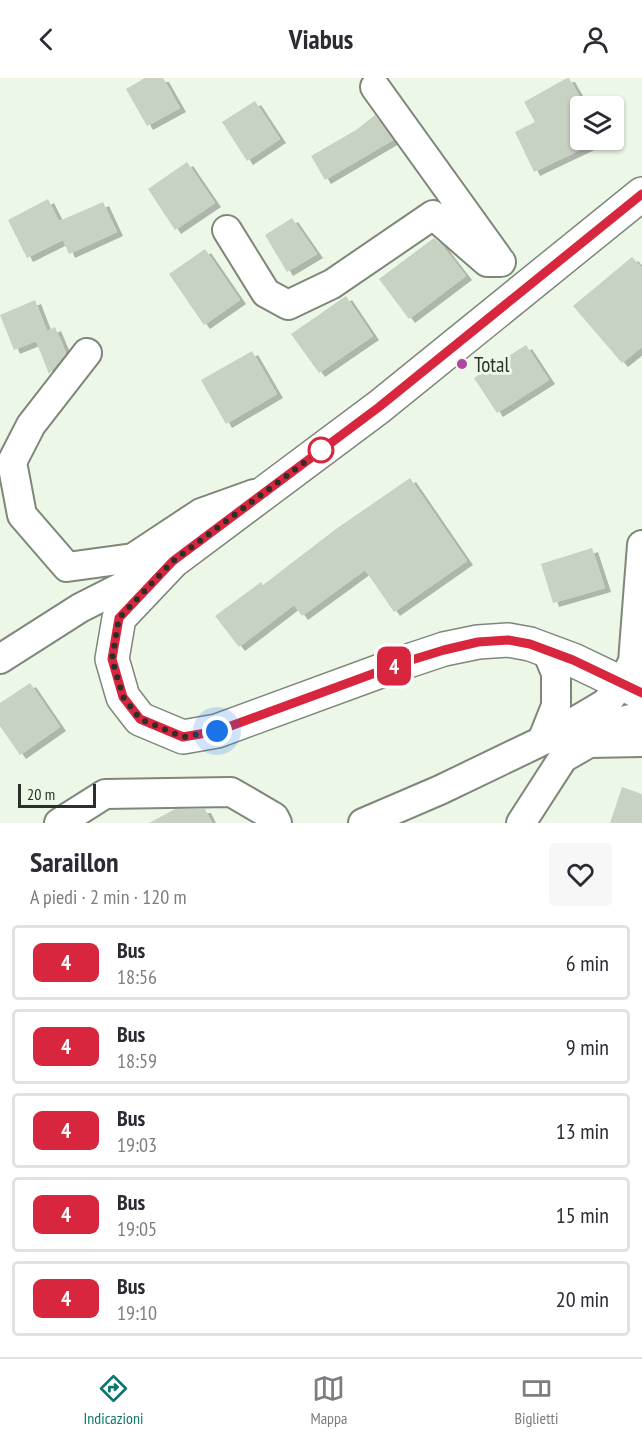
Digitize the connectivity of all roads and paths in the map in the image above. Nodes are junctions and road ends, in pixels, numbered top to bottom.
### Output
1 (375, 87) dead end
2 (642, 194) edge
3 (227, 231) dead end
4 (501, 262) junction
5 (524, 290) junction
6 (87, 353) dead end
7 (270, 488) junction
8 (642, 545) edge
9 (173, 561) junction
10 (546, 649) junction
11 (0, 659) edge
12 (632, 688) edge
13 (642, 716) edge
14 (542, 741) junction
15 (642, 742) edge
16 (59, 823) edge
17 (277, 823) edge
18 (363, 823) edge
19 (521, 823) edge

1 - 4 street
2 - 5 main road
3 - 4 street
4 - 5 street
5 - 7 main road
6 - 7 street
7 - 9 main road
8 - 12 street
9 - 10 main road
9 - 11 street
10 - 12 main road
10 - 14 street
12 - 14 street
13 - 14 street
14 - 18 street
15 - 19 street
16 - 17 street

